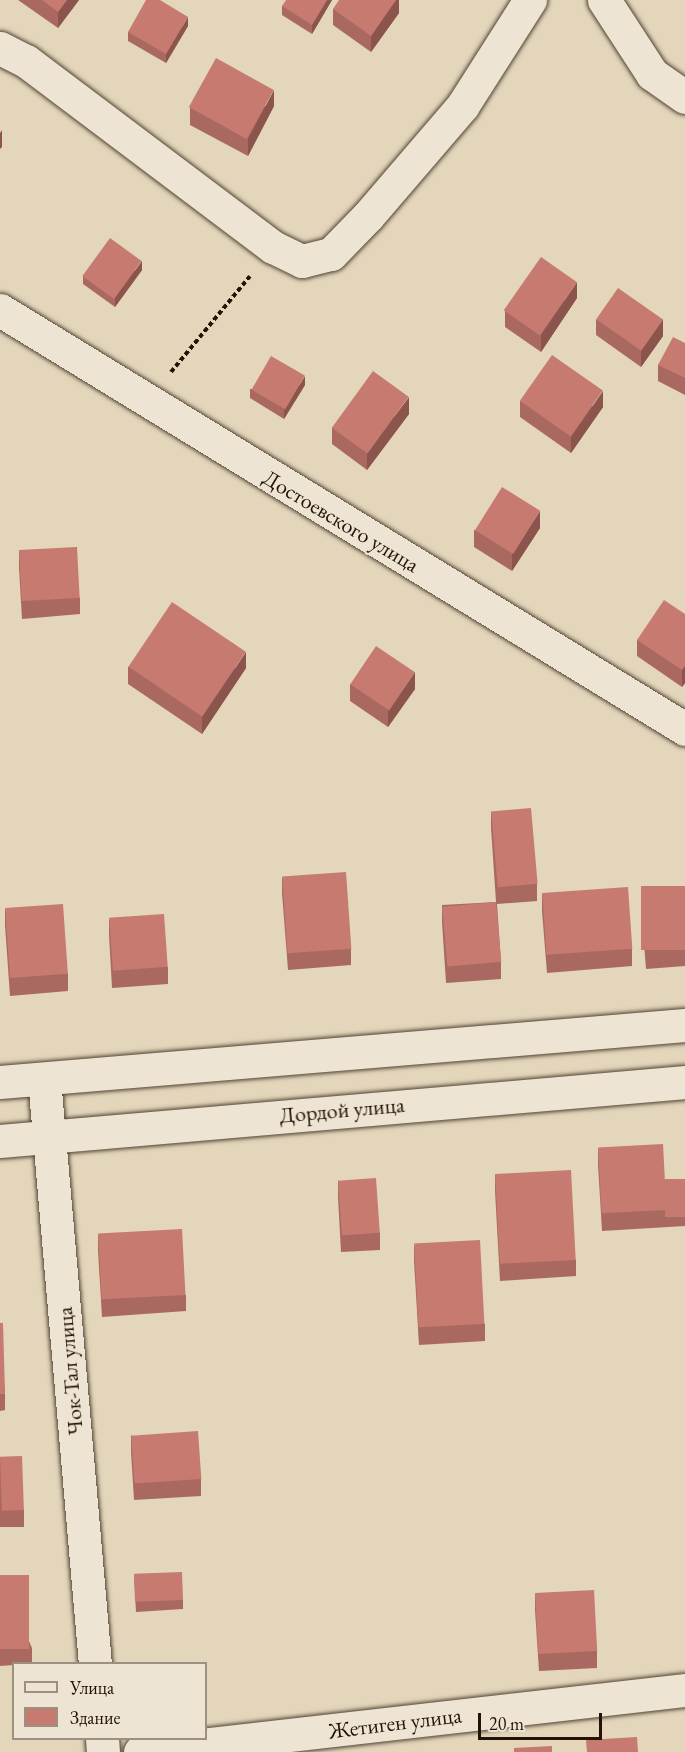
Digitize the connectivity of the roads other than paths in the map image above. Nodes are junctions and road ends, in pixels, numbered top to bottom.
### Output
1 (530, 0) edge
2 (604, 0) edge
3 (0, 48) edge
4 (685, 98) edge
5 (0, 310) edge
6 (685, 729) edge
7 (685, 1025) edge
8 (44, 1079) junction
9 (0, 1082) edge
10 (685, 1082) edge
11 (49, 1137) junction
12 (0, 1141) edge
13 (95, 1662) edge
14 (685, 1690) edge
15 (140, 1752) edge

1 - 3 street
2 - 4 street
5 - 6 street, Достоевского улица
7 - 8 street
8 - 9 street
8 - 11 street, Чок-Тал улица
10 - 11 street, Дордой улица
11 - 12 street, Дордой улица
11 - 13 street, Чок-Тал улица
14 - 15 street, Жетиген улица

